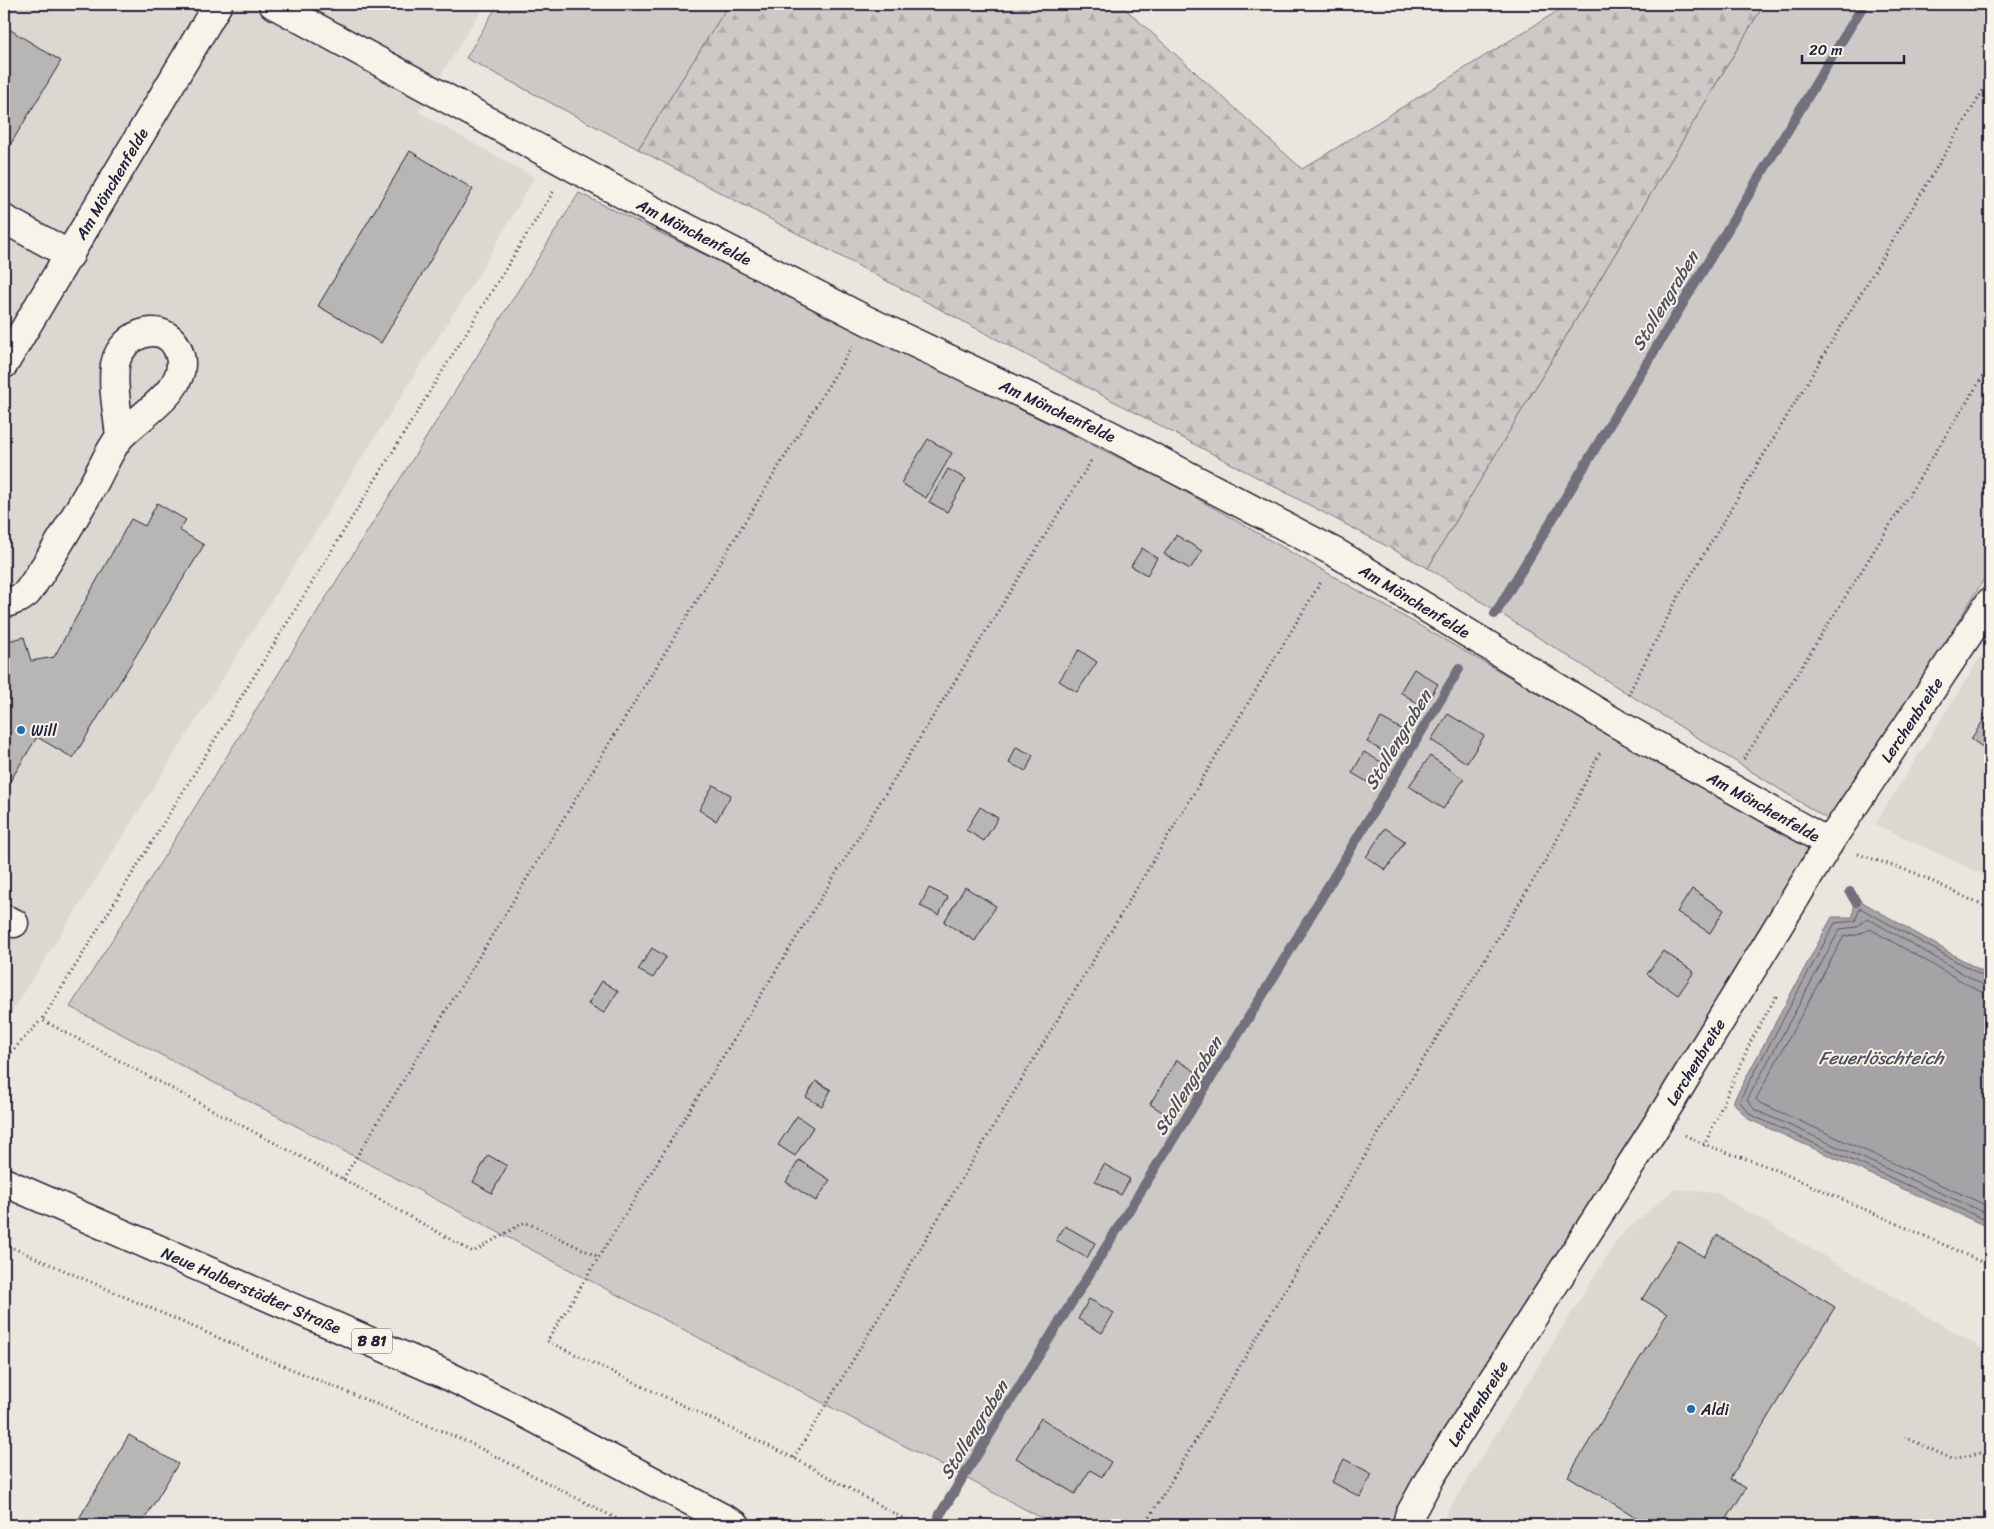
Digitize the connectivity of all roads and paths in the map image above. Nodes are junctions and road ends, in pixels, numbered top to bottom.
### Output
1 (218, 4) edge
2 (273, 4) edge
3 (1990, 79) edge
4 (569, 166) junction
5 (4, 218) edge
6 (70, 255) junction
7 (868, 321) junction
8 (4, 364) edge
9 (1990, 365) edge
10 (1108, 434) junction
11 (120, 437) dead end
12 (1338, 554) junction
13 (1990, 602) edge
14 (4, 604) edge
15 (1614, 722) junction
16 (1727, 787) junction
17 (1829, 843) junction
18 (1861, 855) junction
19 (1856, 864) dead end
20 (1990, 909) edge
21 (1779, 990) dead end
22 (42, 1020) junction
23 (4, 1060) edge
24 (1659, 1121) junction
25 (1704, 1146) junction
26 (343, 1179) junction
27 (4, 1182) edge
28 (4, 1244) edge
29 (599, 1258) junction
30 (1990, 1266) edge
31 (1905, 1437) dead end
32 (1990, 1451) edge
33 (794, 1458) junction
34 (732, 1524) edge
35 (629, 1525) edge
36 (915, 1525) edge
37 (1145, 1525) edge
38 (1407, 1525) edge

1 - 6 street, Am Mönchenfelde
2 - 4 street, Am Mönchenfelde
3 - 15 path
4 - 7 street, Am Mönchenfelde
4 - 22 path
5 - 6 street
6 - 8 street, Am Mönchenfelde
7 - 10 street, Am Mönchenfelde
7 - 26 path
9 - 16 path
10 - 12 street, Am Mönchenfelde
10 - 29 path
11 - 14 street
12 - 15 street, Am Mönchenfelde
12 - 33 path
13 - 17 street, Lerchenbreite
15 - 16 street, Am Mönchenfelde
15 - 37 path
16 - 17 street, Am Mönchenfelde
17 - 18 path
17 - 24 street, Lerchenbreite
18 - 19 path
18 - 20 path
21 - 25 path
22 - 23 path
22 - 26 path
24 - 25 path
24 - 38 street, Lerchenbreite
25 - 30 path
26 - 29 path
27 - 34 street, Neue Halberstädter Straße / B 81
28 - 35 path
29 - 33 path
31 - 32 path
33 - 36 path

